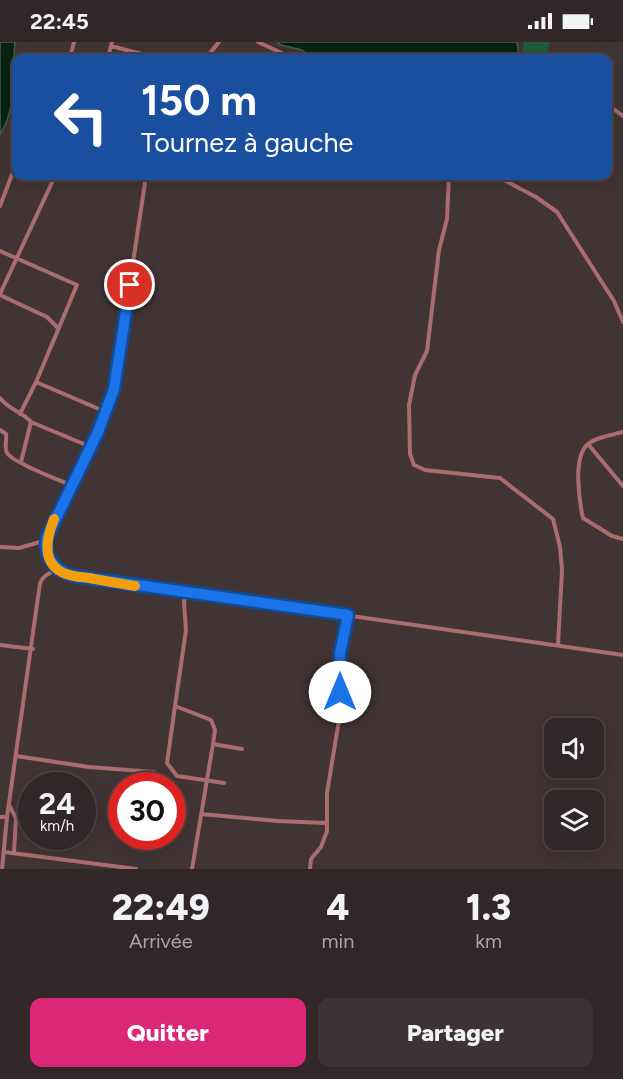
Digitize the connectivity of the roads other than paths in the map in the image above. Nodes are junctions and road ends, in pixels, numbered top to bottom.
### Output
1 (219, 42) edge
2 (258, 42) edge
3 (112, 44) edge
4 (144, 54) edge
5 (209, 54) edge
6 (284, 54) edge
7 (12, 174) edge
8 (53, 180) edge
9 (145, 180) edge
10 (449, 180) edge
11 (504, 180) edge
12 (0, 206) edge
13 (0, 251) edge
14 (15, 259) junction
15 (0, 295) edge
16 (623, 322) edge
17 (58, 328) junction
18 (36, 382) junction
19 (0, 398) edge
20 (0, 407) edge
21 (8, 409) junction
22 (106, 412) junction
23 (20, 414) junction
24 (31, 422) junction
25 (0, 430) edge
26 (623, 432) edge
27 (588, 444) junction
28 (91, 447) junction
29 (21, 462) junction
30 (72, 485) junction
31 (623, 486) edge
32 (623, 539) edge
33 (47, 540) junction
34 (0, 547) edge
35 (59, 570) junction
36 (186, 593) junction
37 (348, 615) junction
38 (0, 645) edge
39 (558, 645) junction
40 (33, 649) junction
41 (623, 655) edge
42 (175, 706) junction
43 (213, 744) junction
44 (242, 749) dead end
45 (16, 756) junction
46 (154, 772) dead end
47 (206, 782) junction
48 (224, 783) dead end
49 (9, 804) junction
50 (201, 813) junction
51 (0, 817) edge
52 (7, 817) junction
53 (326, 823) junction
54 (4, 852) junction
55 (14, 853) junction
56 (84, 866) edge
57 (2, 869) edge
58 (136, 869) edge
59 (192, 869) edge
60 (310, 869) edge

1 - 5 street
2 - 6 street
3 - 4 street
7 - 12 street
8 - 14 street
9 - 22 street
10 - 39 street
11 - 16 street
13 - 14 street
14 - 15 street
14 - 17 street
15 - 17 street
17 - 18 street
18 - 22 street
18 - 23 street
19 - 21 street
20 - 21 street
21 - 23 street
22 - 28 street
23 - 24 street
24 - 28 street
24 - 29 street
25 - 29 street
26 - 27 street
27 - 31 street
27 - 32 street
28 - 30 street
29 - 30 street
30 - 33 street
33 - 34 street
33 - 35 street
35 - 36 street
35 - 40 street
36 - 37 street
36 - 42 street
37 - 39 street
37 - 53 street
38 - 40 street
39 - 41 street
40 - 45 street
42 - 43 street
42 - 47 street
43 - 44 street
43 - 47 street
45 - 46 street
45 - 49 street
47 - 48 street
47 - 50 street
49 - 52 street
49 - 55 street
50 - 53 street
50 - 59 street
51 - 52 street
52 - 54 street
53 - 60 street
54 - 55 street
54 - 57 street
55 - 56 street
56 - 58 street

